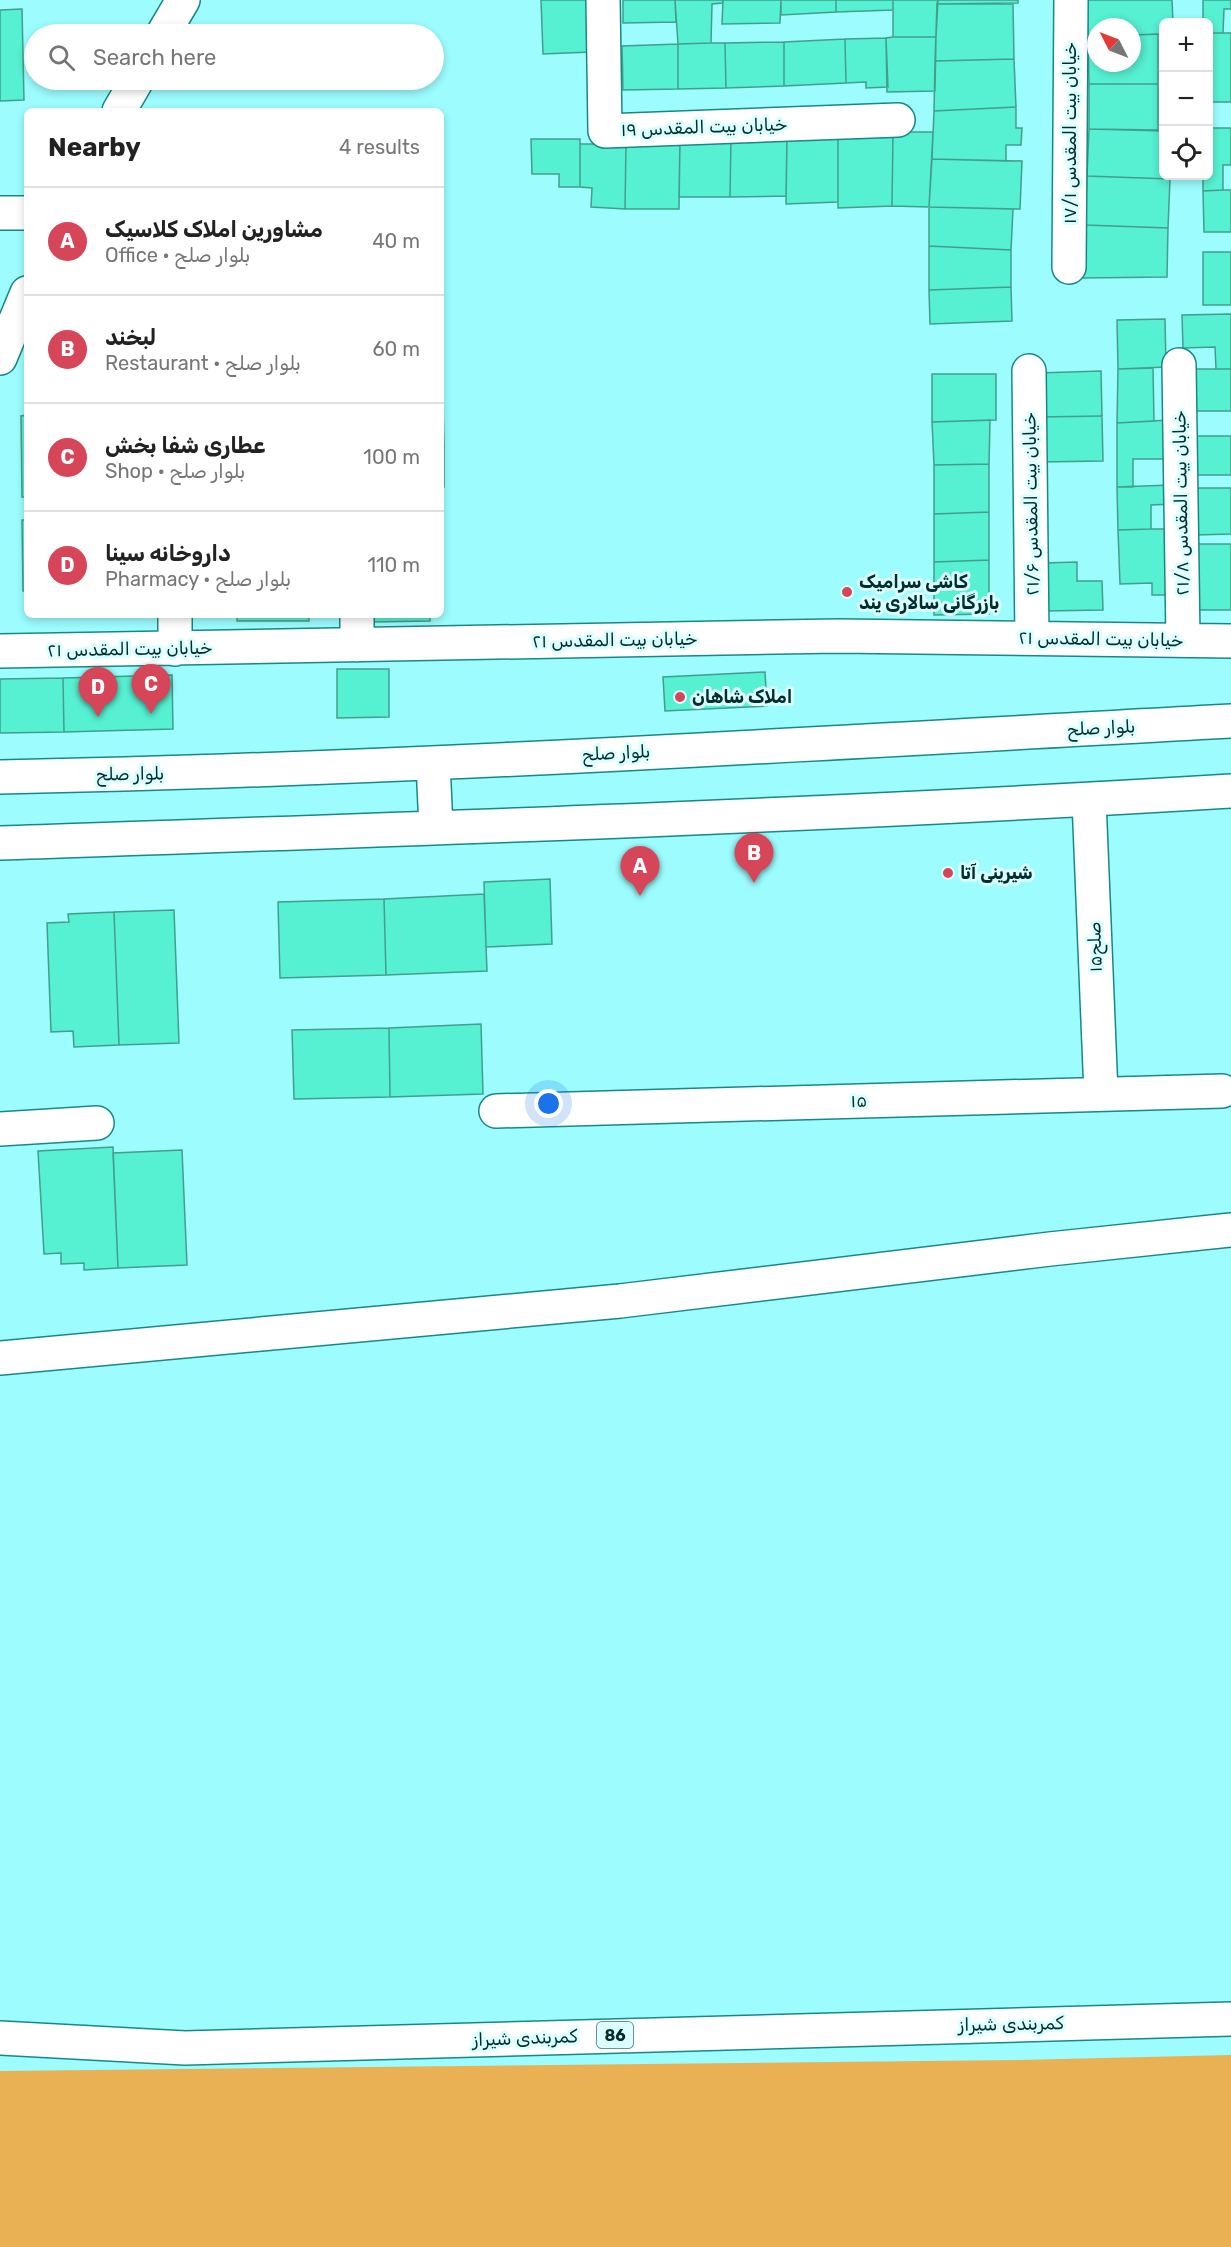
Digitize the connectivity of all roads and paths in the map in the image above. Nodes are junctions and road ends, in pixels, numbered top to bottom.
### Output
1 (183, 0) edge
2 (603, 0) edge
3 (1071, 0) edge
4 (169, 24) edge
5 (131, 90) edge
6 (121, 108) edge
7 (898, 120) dead end
8 (0, 213) edge
9 (24, 213) edge
10 (1069, 267) dead end
11 (24, 300) edge
12 (0, 358) edge
13 (1179, 365) dead end
14 (1029, 370) dead end
15 (175, 618) edge
16 (357, 630) edge
17 (1032, 638) junction
18 (1183, 640) junction
19 (1231, 641) edge
20 (175, 649) junction
21 (0, 651) edge
22 (1231, 721) edge
23 (433, 763) junction
24 (0, 777) edge
25 (1231, 791) edge
26 (1089, 800) junction
27 (436, 828) junction
28 (0, 843) edge
29 (1222, 1091) dead end
30 (1101, 1094) junction
31 (496, 1111) dead end
32 (97, 1123) dead end
33 (0, 1129) edge
34 (1231, 1230) edge
35 (0, 1358) edge
36 (1231, 2019) edge
37 (2, 2037) edge

1 - 4 main road
2 - 7 main road, خیابان بیت المقدس ۱۹
3 - 10 main road, خیابان بیت المقدس ۱۷/۱
5 - 6 main road
8 - 9 main road
11 - 12 main road
13 - 18 main road, خیابان بیت المقدس ۲۱/۸
14 - 17 main road, خیابان بیت المقدس ۲۱/۶
15 - 20 main road
16 - 17 main road, خیابان بیت المقدس ۲۱
16 - 20 main road, خیابان بیت المقدس ۲۱
17 - 18 main road, خیابان بیت المقدس ۲۱
18 - 19 main road, خیابان بیت المقدس ۲۱
20 - 21 main road, خیابان بیت المقدس ۲۱
22 - 23 main road, بلوار صلح
23 - 24 main road, بلوار صلح
23 - 27 main road
25 - 26 main road
26 - 27 main road
26 - 30 main road, صلح۱۵
27 - 28 main road
29 - 30 main road, ۱۵
30 - 31 main road, ۱۵
32 - 33 main road
34 - 35 main road
36 - 37 main road, کمربندی شیراز / 86

